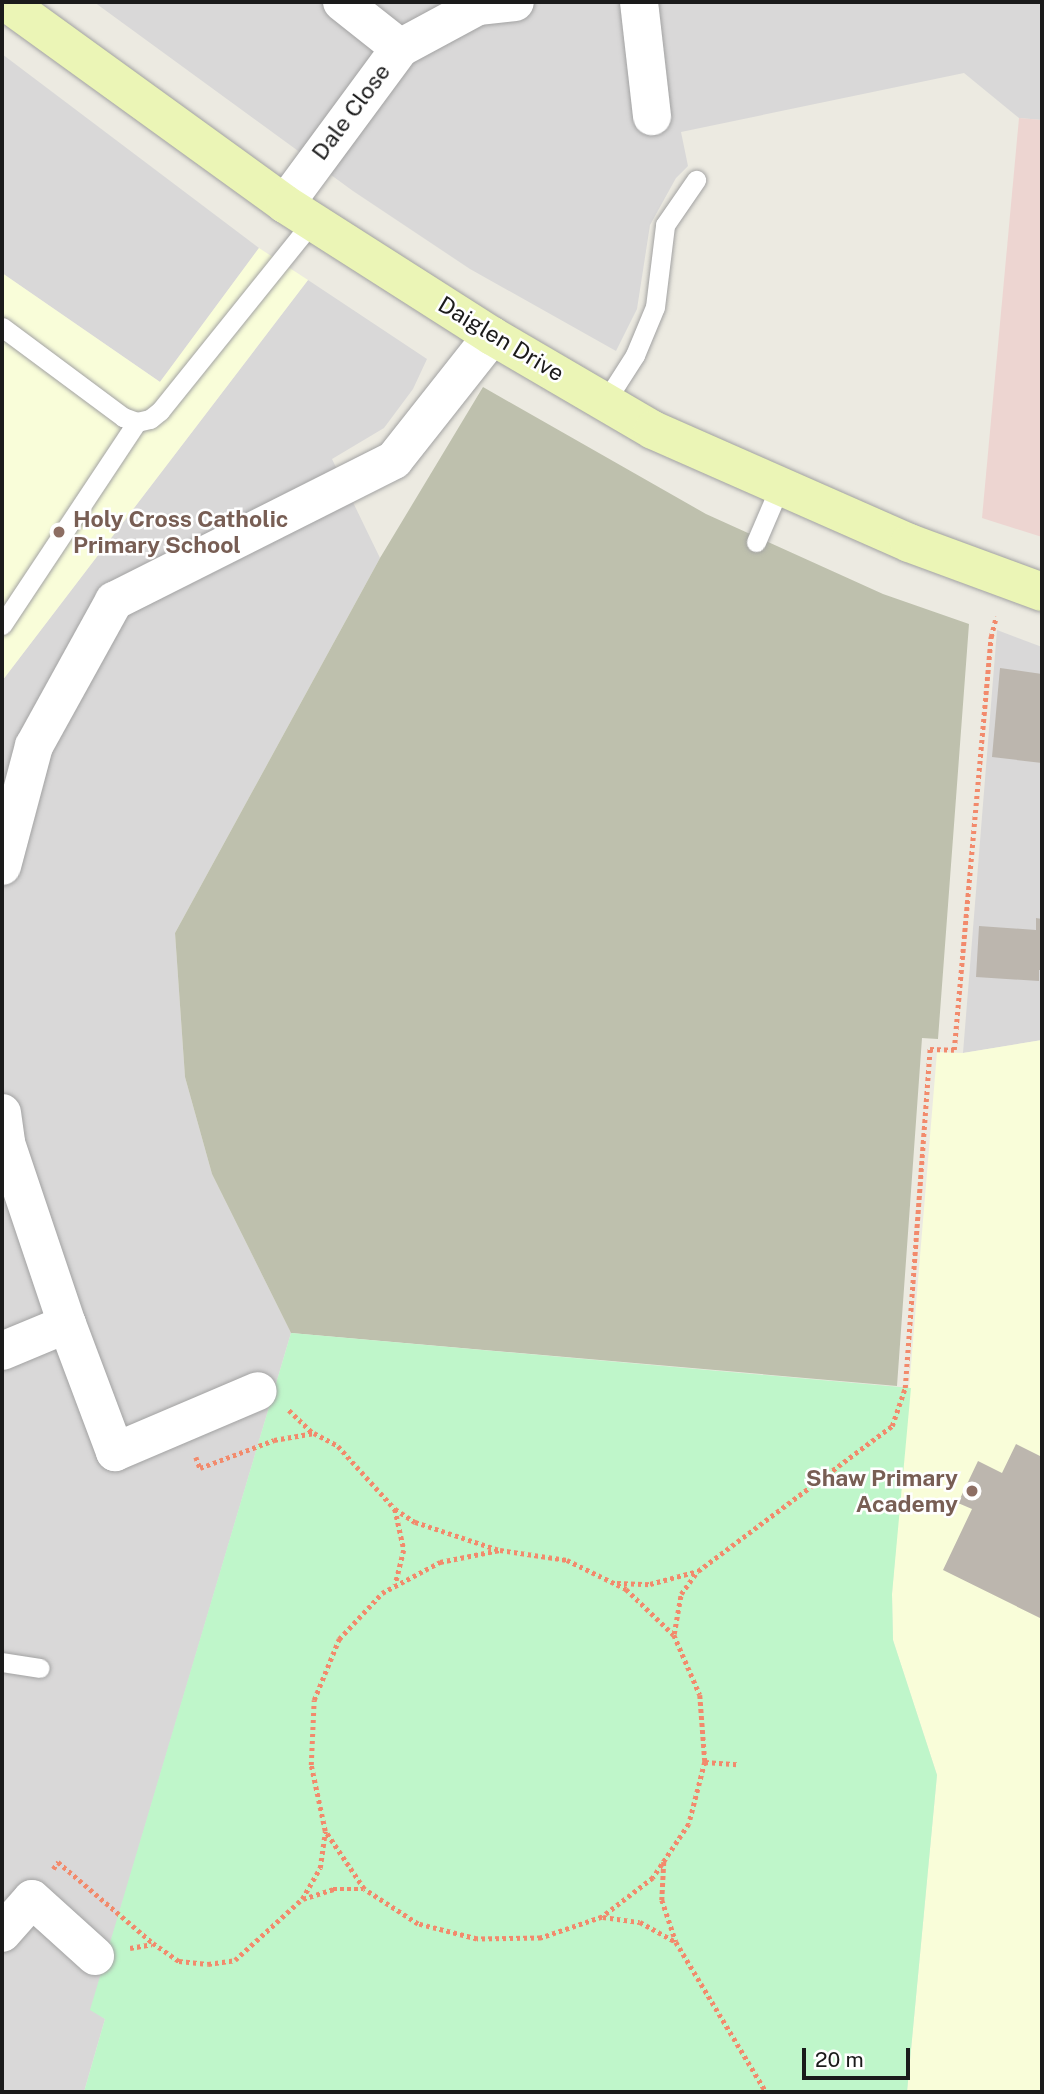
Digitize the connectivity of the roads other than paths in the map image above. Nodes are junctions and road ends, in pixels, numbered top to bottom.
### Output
1 (6, 2) edge
2 (342, 2) edge
3 (515, 2) edge
4 (639, 2) edge
5 (400, 48) junction
6 (652, 116) dead end
7 (696, 180) dead end
8 (299, 213) junction
9 (2, 327) edge
10 (492, 336) junction
11 (605, 402) junction
12 (137, 422) junction
13 (780, 486) junction
14 (756, 542) dead end
15 (1042, 592) edge
16 (2, 625) edge
17 (2, 866) edge
18 (3, 1126) edge
19 (67, 1325) junction
20 (2, 1351) edge
21 (258, 1391) dead end
22 (2, 1662) edge
23 (40, 1668) dead end
24 (2, 1933) edge
25 (95, 1956) dead end

1 - 8 street, Daiglen Drive
2 - 5 street, Dale Close
3 - 5 street
4 - 6 street
5 - 8 street, Dale Close
7 - 11 lane
8 - 10 street, Daiglen Drive
8 - 12 lane
9 - 12 lane
10 - 11 street, Daiglen Drive
10 - 17 street
11 - 13 street, Daiglen Drive
12 - 16 lane
13 - 14 lane
13 - 15 street, Daiglen Drive
18 - 19 street
19 - 20 street
19 - 21 street
22 - 23 lane
24 - 25 street

